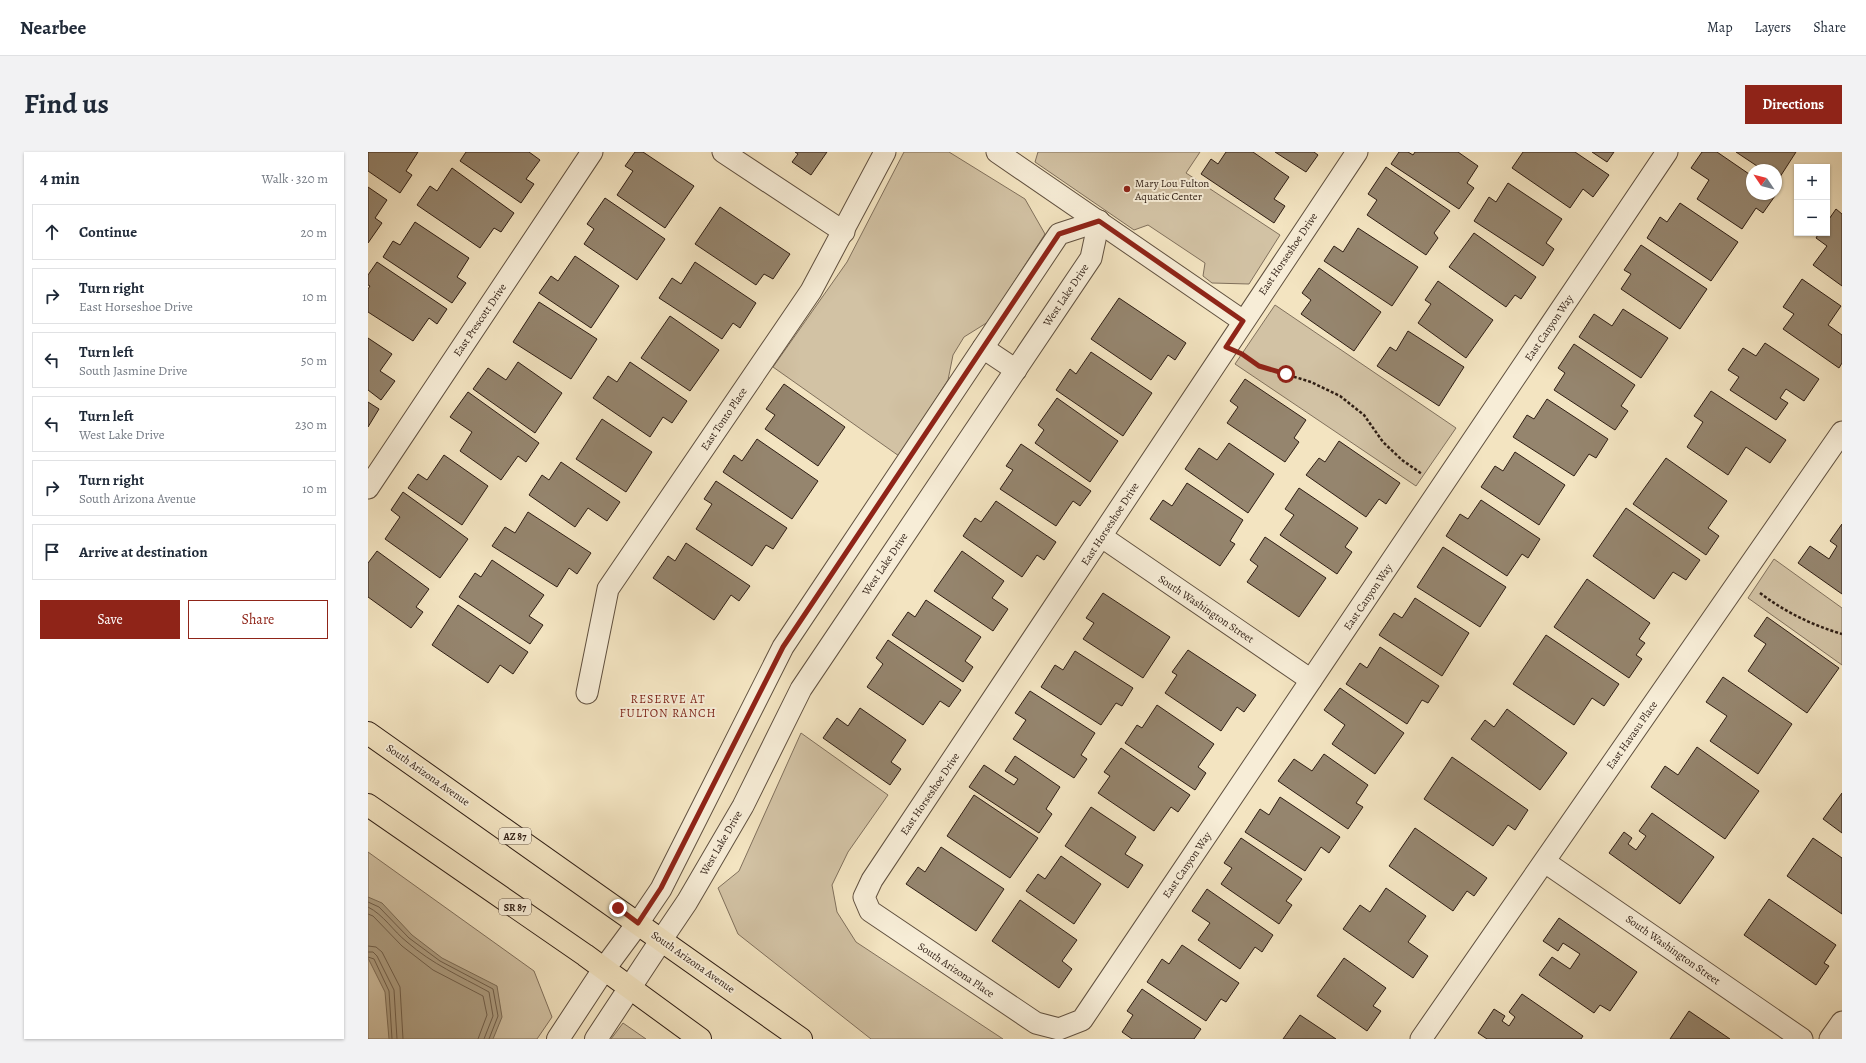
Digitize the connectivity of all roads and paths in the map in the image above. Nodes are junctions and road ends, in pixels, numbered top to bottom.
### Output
1 (592, 152) edge
2 (723, 152) edge
3 (885, 152) edge
4 (997, 152) edge
5 (1357, 152) edge
6 (1667, 152) edge
7 (1099, 221) junction
8 (844, 232) junction
9 (1243, 321) junction
10 (1226, 347) junction
11 (983, 348) junction
12 (1016, 370) junction
13 (1842, 432) edge
14 (1441, 487) junction
15 (368, 488) edge
16 (1102, 537) junction
17 (1758, 591) dead end
18 (1842, 634) edge
19 (1311, 680) junction
20 (587, 693) dead end
21 (368, 733) edge
22 (368, 804) edge
23 (1545, 862) junction
24 (864, 897) joint
25 (638, 923) junction
26 (662, 939) junction
27 (604, 969) junction
28 (630, 988) junction
29 (1842, 1022) edge
30 (1058, 1029) joint
31 (558, 1039) edge
32 (596, 1039) edge
33 (700, 1039) edge
34 (801, 1039) edge
35 (1421, 1039) edge
36 (1802, 1039) edge
37 (1830, 1039) edge

1 - 15 street, East Prescott Drive
2 - 8 street
3 - 8 street, East Tonto Place
4 - 7 street
5 - 9 street, East Horseshoe Drive
6 - 14 street, East Canyon Way
7 - 9 street
7 - 11 street
7 - 12 street, West Lake Drive
8 - 20 street, East Tonto Place
9 - 10 street, East Horseshoe Drive
10 - 14 path
10 - 16 street, East Horseshoe Drive
11 - 12 street
11 - 25 street
12 - 26 street, West Lake Drive
13 - 23 street, East Havasu Place
14 - 19 street, East Canyon Way
16 - 19 street, South Washington Street
16 - 24 street, East Horseshoe Drive
17 - 18 path
19 - 30 street, East Canyon Way
21 - 25 main road, South Arizona Avenue / AZ 87
22 - 27 main road, SR 87
23 - 35 street, East Havasu Place
23 - 36 street, South Washington Street
24 - 30 street, South Arizona Place
25 - 26 main road, South Arizona Avenue / AZ 87
25 - 27 street
26 - 28 street, West Lake Drive
26 - 34 main road, South Arizona Avenue / AZ 87
27 - 28 main road
27 - 31 street
28 - 32 street, West Lake Drive
28 - 33 main road
29 - 37 street

